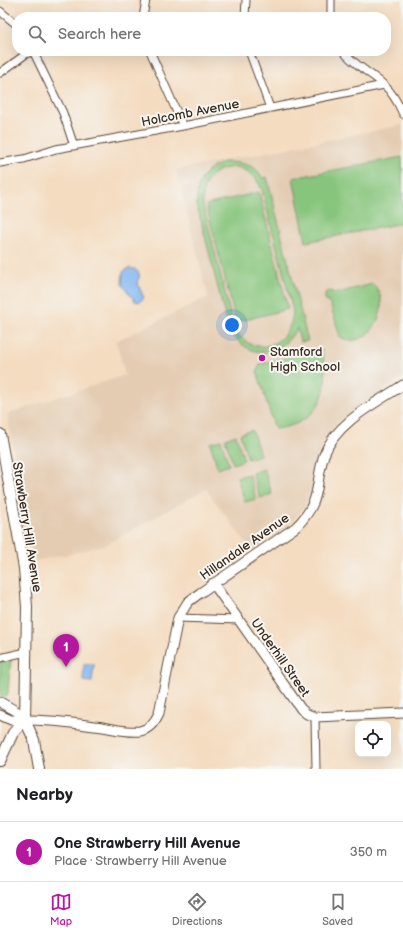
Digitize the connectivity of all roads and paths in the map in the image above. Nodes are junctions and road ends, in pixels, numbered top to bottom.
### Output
1 (146, 0) edge
2 (246, 0) edge
3 (331, 0) edge
4 (0, 11) edge
5 (144, 12) edge
6 (245, 12) edge
7 (331, 12) edge
8 (12, 21) edge
9 (23, 56) edge
10 (35, 56) edge
11 (152, 56) edge
12 (251, 56) edge
13 (348, 56) edge
14 (0, 74) edge
15 (384, 85) junction
16 (270, 108) junction
17 (403, 114) edge
18 (183, 126) junction
19 (74, 146) junction
20 (0, 163) edge
21 (403, 385) edge
22 (0, 434) edge
23 (214, 583) junction
24 (178, 618) junction
25 (239, 620) junction
26 (26, 652) junction
27 (0, 658) edge
28 (0, 702) edge
29 (403, 713) edge
30 (0, 715) edge
31 (315, 717) junction
32 (25, 720) junction
33 (0, 761) edge
34 (39, 769) edge
35 (316, 769) edge

1 - 5 street
2 - 6 street
3 - 7 street
4 - 8 street
9 - 14 street
10 - 19 street
11 - 18 street
12 - 16 street
13 - 15 street
15 - 16 street, Holcomb Avenue
15 - 17 street
16 - 18 street, Holcomb Avenue
18 - 19 street, Holcomb Avenue
19 - 20 street, Holcomb Avenue
21 - 23 street, Hillandale Avenue
22 - 26 main road, Strawberry Hill Avenue
23 - 24 street, Hillandale Avenue
23 - 25 street, Underhill Street
24 - 25 street
24 - 32 street, Hillandale Avenue
25 - 31 street, Underhill Street
26 - 27 street
26 - 32 main road, Strawberry Hill Avenue
28 - 32 street
29 - 31 street
30 - 32 street, Hillandale Avenue
31 - 35 street
32 - 33 main road
32 - 34 main road

